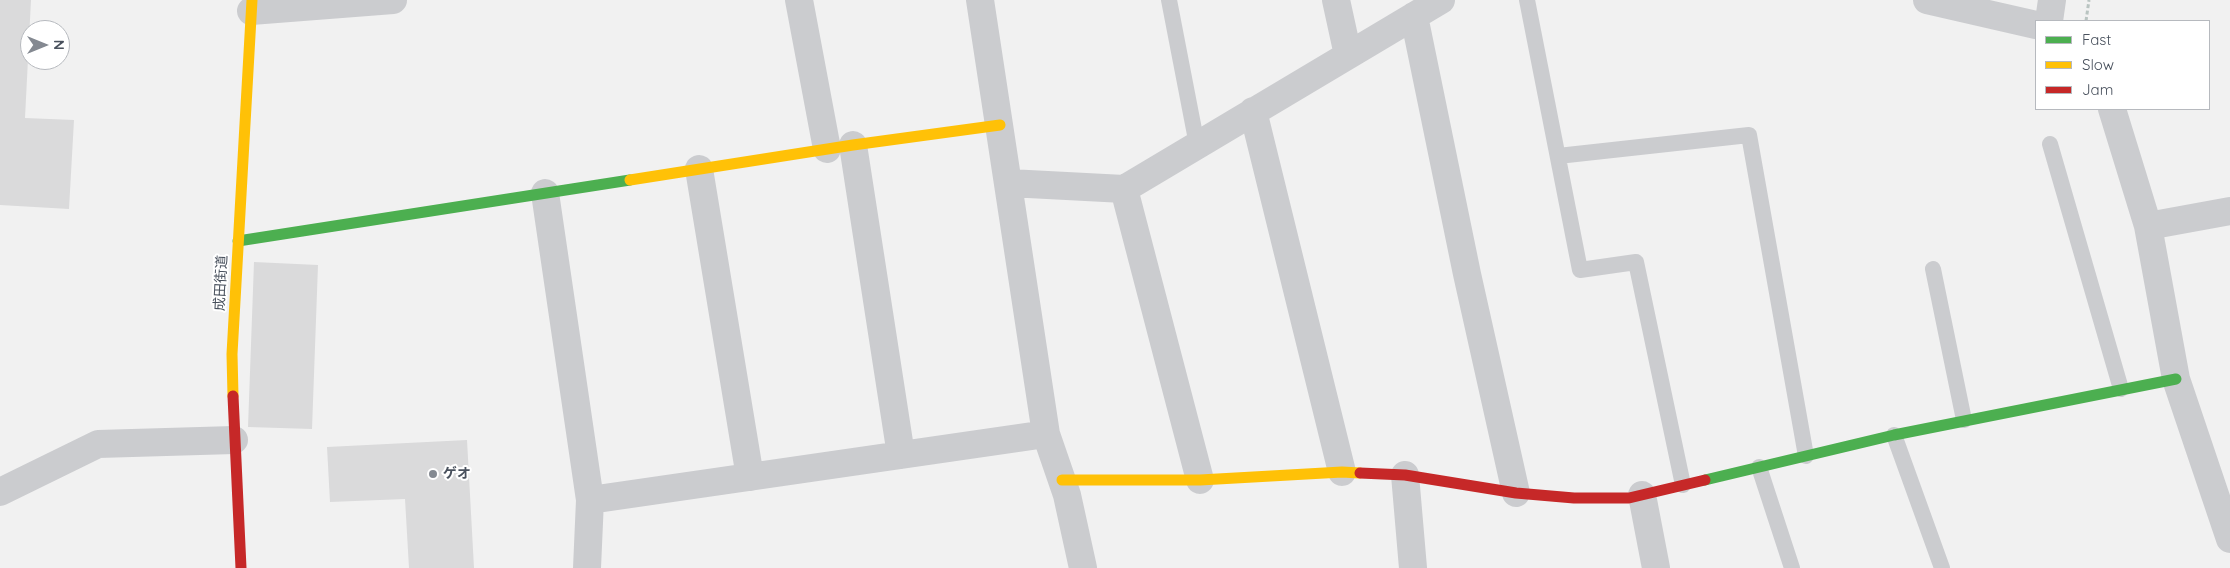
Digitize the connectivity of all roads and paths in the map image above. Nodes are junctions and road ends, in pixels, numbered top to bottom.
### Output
1 (393, 0) edge
2 (799, 0) edge
3 (980, 0) edge
4 (1169, 0) edge
5 (1336, 0) edge
6 (1441, 0) edge
7 (1526, 0) edge
8 (1927, 0) edge
9 (2052, 0) edge
10 (2089, 0) edge
11 (251, 6) edge
12 (1414, 16) junction
13 (2049, 20) edge
14 (2086, 20) edge
15 (2035, 25) edge
16 (1348, 55) junction
17 (2112, 110) edge
18 (1253, 111) junction
19 (1000, 125) junction
20 (2050, 144) dead end
21 (1197, 145) junction
22 (840, 147) junction
23 (1558, 156) junction
24 (699, 169) junction
25 (1008, 183) junction
26 (1124, 189) junction
27 (545, 193) junction
28 (2230, 211) edge
29 (2148, 226) junction
30 (238, 241) junction
31 (1932, 269) dead end
32 (2176, 379) junction
33 (2121, 389) junction
34 (1964, 420) junction
35 (1046, 434) junction
36 (1894, 435) junction
37 (234, 440) junction
38 (901, 455) junction
39 (1806, 456) junction
40 (1759, 467) junction
41 (1342, 472) junction
42 (1405, 475) junction
43 (750, 477) junction
44 (1062, 480) junction
45 (1200, 480) junction
46 (1683, 485) junction
47 (0, 492) edge
48 (1516, 493) junction
49 (1642, 495) junction
50 (590, 500) junction
51 (2230, 539) edge
52 (241, 568) edge
53 (587, 568) edge
54 (1083, 568) edge
55 (1413, 568) edge
56 (1656, 568) edge
57 (1792, 568) edge
58 (1942, 568) edge

1 - 11 street
2 - 22 street
3 - 19 street
4 - 21 lane
5 - 16 street
6 - 12 street
7 - 23 lane
8 - 15 street
9 - 13 street
10 - 14 path
11 - 30 main road, 成田街道
12 - 16 street
12 - 48 street
16 - 18 street
17 - 29 street
18 - 21 street
18 - 41 street
19 - 22 main road
19 - 25 street
20 - 33 lane
21 - 26 street
22 - 24 main road
22 - 38 street
23 - 39 lane
23 - 46 lane
24 - 27 main road
24 - 43 street
25 - 26 street
25 - 35 street
26 - 45 street
27 - 30 main road
27 - 50 street
28 - 29 street
29 - 32 street
30 - 37 main road, 成田街道
31 - 34 lane
32 - 33 main road
32 - 51 street
33 - 34 main road
34 - 36 main road
35 - 38 street
35 - 44 street
36 - 39 main road
36 - 58 lane
37 - 47 street
37 - 52 main road, 成田街道
38 - 43 street
39 - 40 main road
40 - 46 main road
40 - 57 lane
41 - 42 main road
41 - 45 main road
42 - 48 main road
42 - 55 street
43 - 50 street
44 - 45 main road
44 - 54 street
46 - 49 main road
48 - 49 main road
49 - 56 street
50 - 53 street

